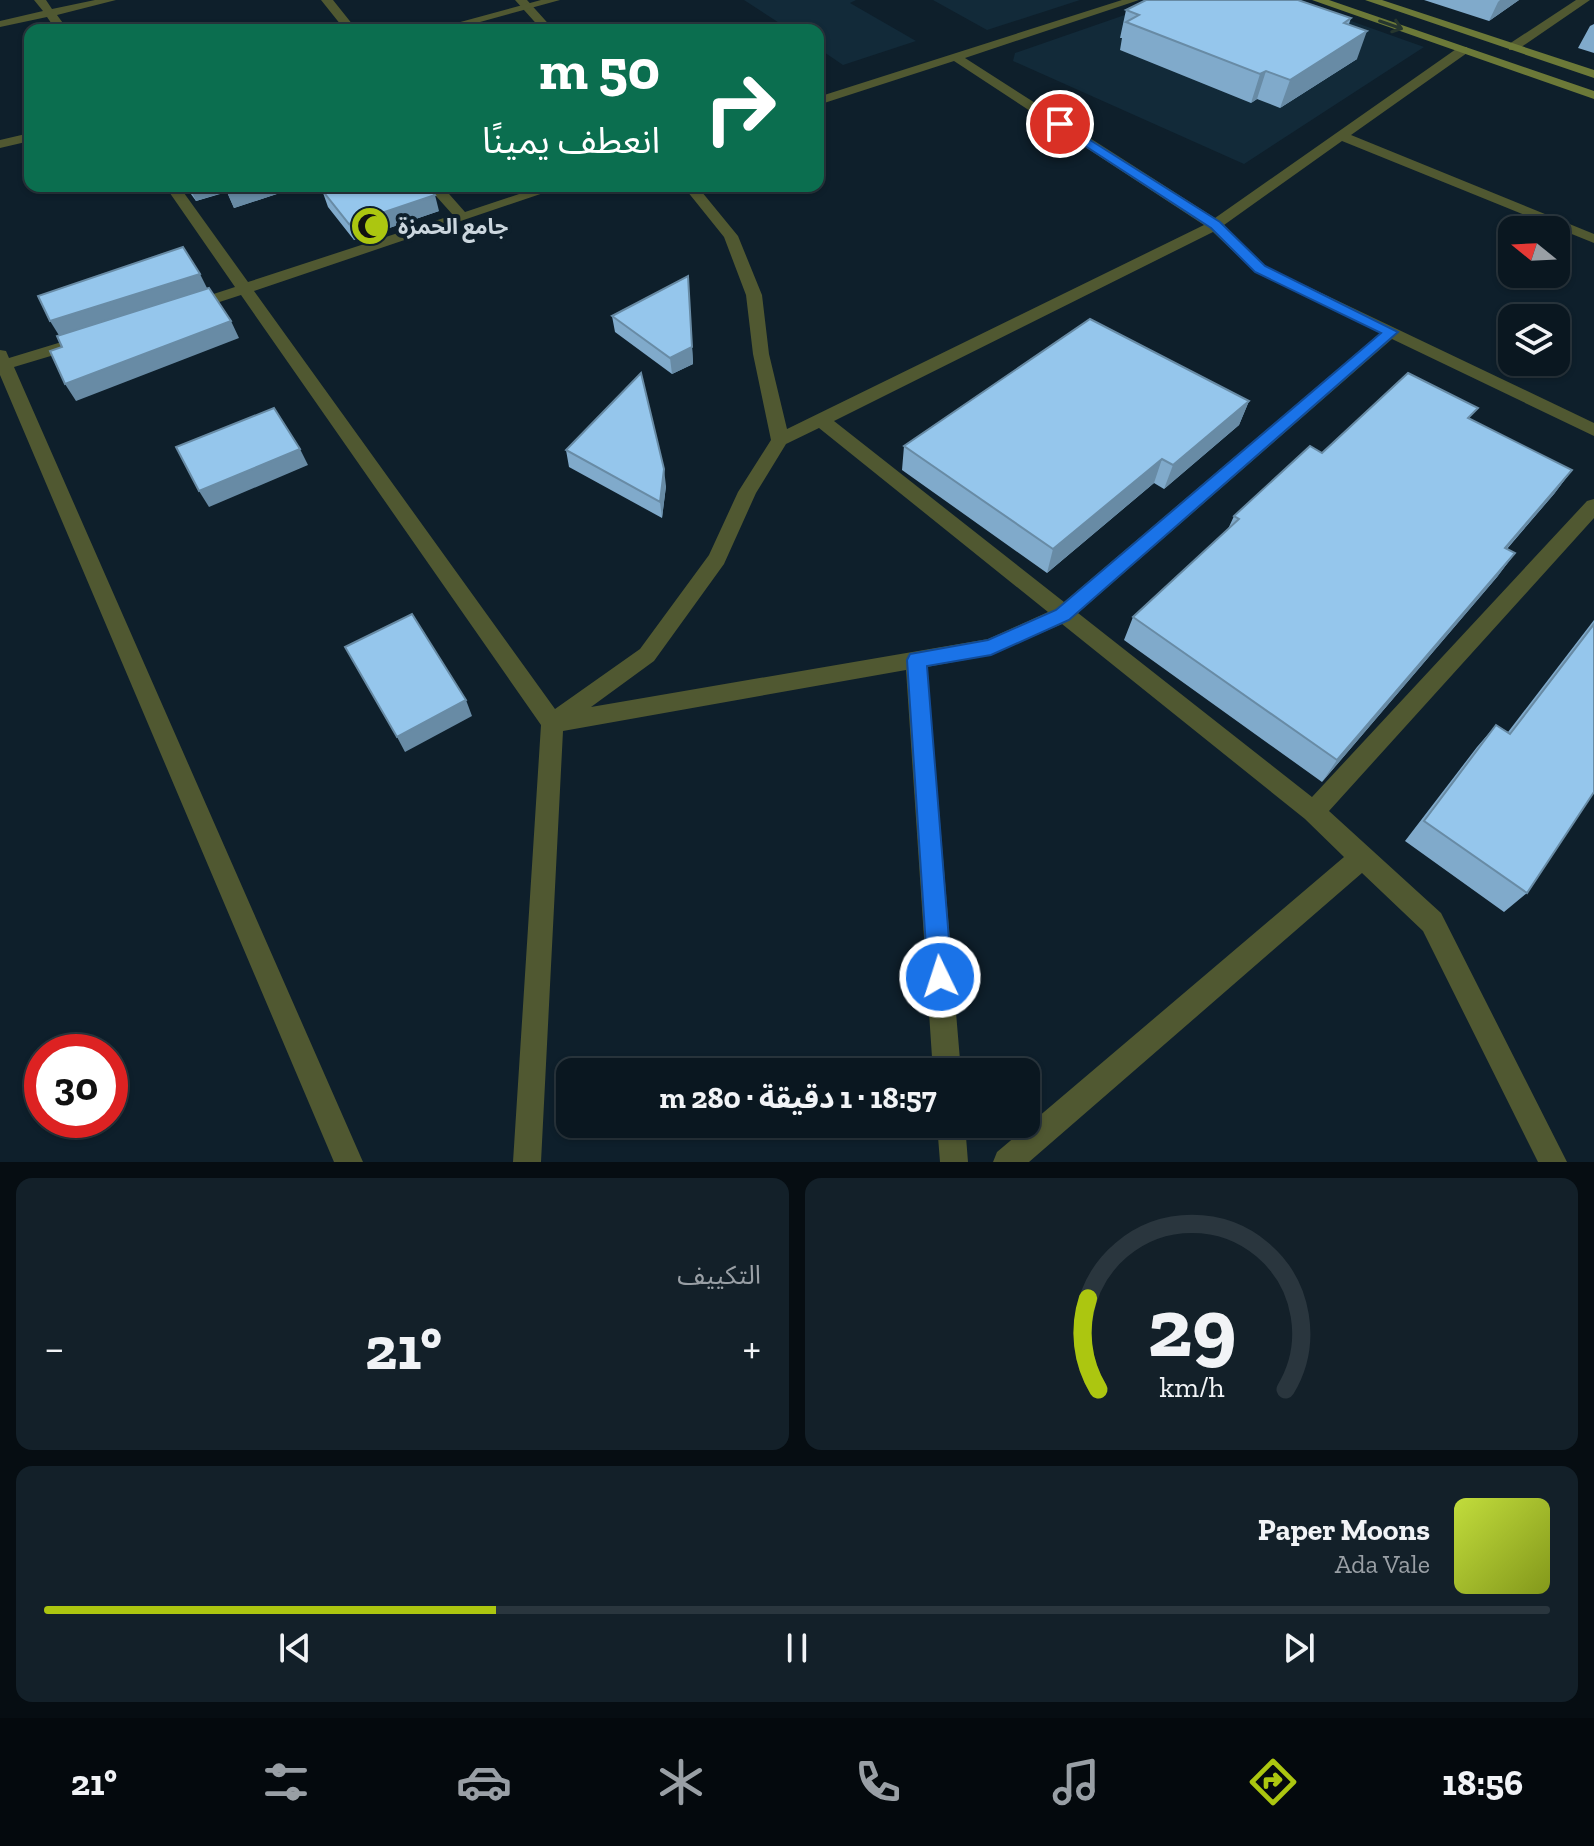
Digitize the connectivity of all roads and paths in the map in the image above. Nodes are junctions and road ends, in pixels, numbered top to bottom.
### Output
1 (40, 0) edge
2 (110, 0) edge
3 (327, 0) edge
4 (554, 0) edge
5 (1133, 0) edge
6 (1318, 0) edge
7 (1371, 0) edge
8 (1584, 0) edge
9 (524, 3) edge
10 (50, 13) junction
11 (0, 24) edge
12 (58, 24) edge
13 (346, 24) edge
14 (456, 24) edge
15 (543, 24) edge
16 (1513, 47) junction
17 (1463, 50) junction
18 (956, 57) junction
19 (1594, 74) edge
20 (1594, 95) edge
21 (824, 99) edge
22 (1341, 136) junction
23 (24, 138) edge
24 (0, 144) edge
25 (176, 192) edge
26 (439, 192) edge
27 (539, 192) edge
28 (695, 192) edge
29 (462, 217) junction
30 (1215, 225) junction
31 (1594, 239) edge
32 (244, 289) junction
33 (169, 313) edge
34 (1391, 332) junction
35 (94, 337) edge
36 (1, 362) edge
37 (821, 420) junction
38 (1594, 430) edge
39 (780, 440) junction
40 (1594, 506) edge
41 (1062, 615) junction
42 (916, 660) junction
43 (552, 723) junction
44 (1313, 812) junction
45 (1362, 857) junction
46 (946, 1058) edge
47 (952, 1138) edge
48 (349, 1162) edge
49 (527, 1162) edge
50 (954, 1162) edge
51 (1007, 1162) edge
52 (1553, 1162) edge

1 - 10 street
2 - 10 street
3 - 13 street
4 - 9 street
5 - 18 street
6 -> 17 main road
7 - 16 main road
8 - 16 street
9 - 14 street
9 - 15 street
10 - 11 street
10 - 12 street
16 - 19 main road
17 - 20 main road
17 - 22 street
18 - 21 street
18 - 30 street
22 - 30 street
22 - 31 street
23 - 24 street
25 - 32 street
26 - 29 street
27 - 29 street
28 - 39 street
29 - 32 street
30 - 34 street
30 - 37 street
32 - 33 street
32 - 43 street
34 - 38 street
34 - 41 street
35 - 36 street
36 - 48 street
37 - 39 street
37 - 41 street
39 - 43 street
40 - 44 street
41 - 42 street
41 - 44 street
42 - 43 street
42 - 46 street
43 - 49 street
44 - 45 street
45 - 51 street
45 - 52 street
47 - 50 street

